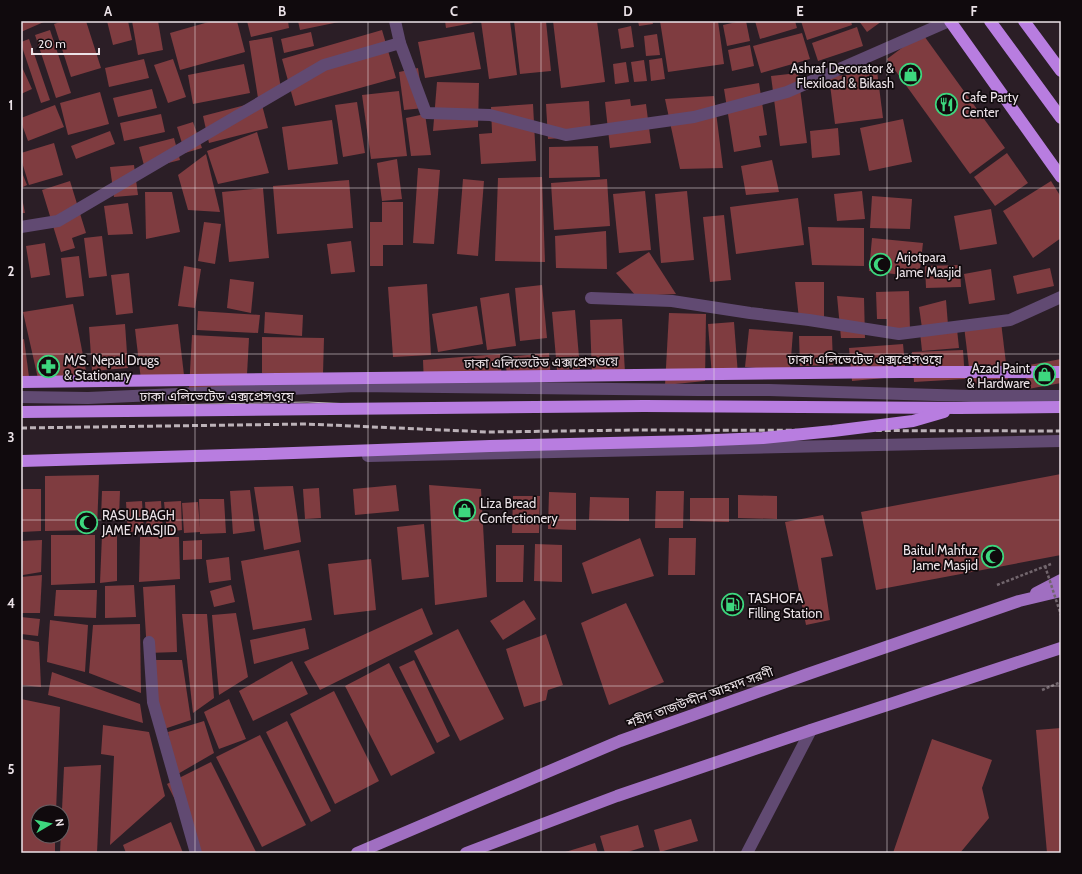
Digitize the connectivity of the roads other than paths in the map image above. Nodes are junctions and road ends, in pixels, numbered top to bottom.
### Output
1 (395, 21) edge
2 (949, 21) edge
3 (990, 21) edge
4 (1024, 21) edge
5 (400, 43) junction
6 (1061, 71) edge
7 (1061, 118) edge
8 (1061, 177) edge
9 (21, 227) edge
10 (1061, 297) edge
11 (591, 298) dead end
12 (1061, 372) edge
13 (21, 382) edge
14 (21, 396) edge
15 (1061, 396) edge
16 (1061, 407) edge
17 (959, 408) junction
18 (21, 412) edge
19 (1061, 441) edge
20 (21, 462) edge
21 (1061, 580) edge
22 (1061, 591) edge
23 (1018, 601) junction
24 (149, 642) dead end
25 (1061, 648) edge
26 (811, 730) junction
27 (196, 853) edge
28 (357, 853) edge
29 (466, 853) edge
30 (747, 853) edge

1 - 5 street
2 - 5 street
2 - 8 highway
3 - 7 highway
4 - 6 highway
5 - 9 street
10 - 11 street
12 - 13 highway, ঢাকা এলিভেটেড এক্সপ্রেসওয়ে
14 - 15 street
16 - 17 highway, ঢাকা এলিভেটেড এক্সপ্রেসওয়ে, bridge
17 - 18 highway, ঢাকা এলিভেটেড এক্সপ্রেসওয়ে, bridge
17 - 20 highway, bridge
19 - 20 street
21 - 23 main road
22 - 23 main road, শহীদ তাজউদ্দীন আহমদ সরণী
23 - 28 main road, শহীদ তাজউদ্দীন আহমদ সরণী
24 - 27 street
25 - 26 main road
26 - 29 main road
26 - 30 street

